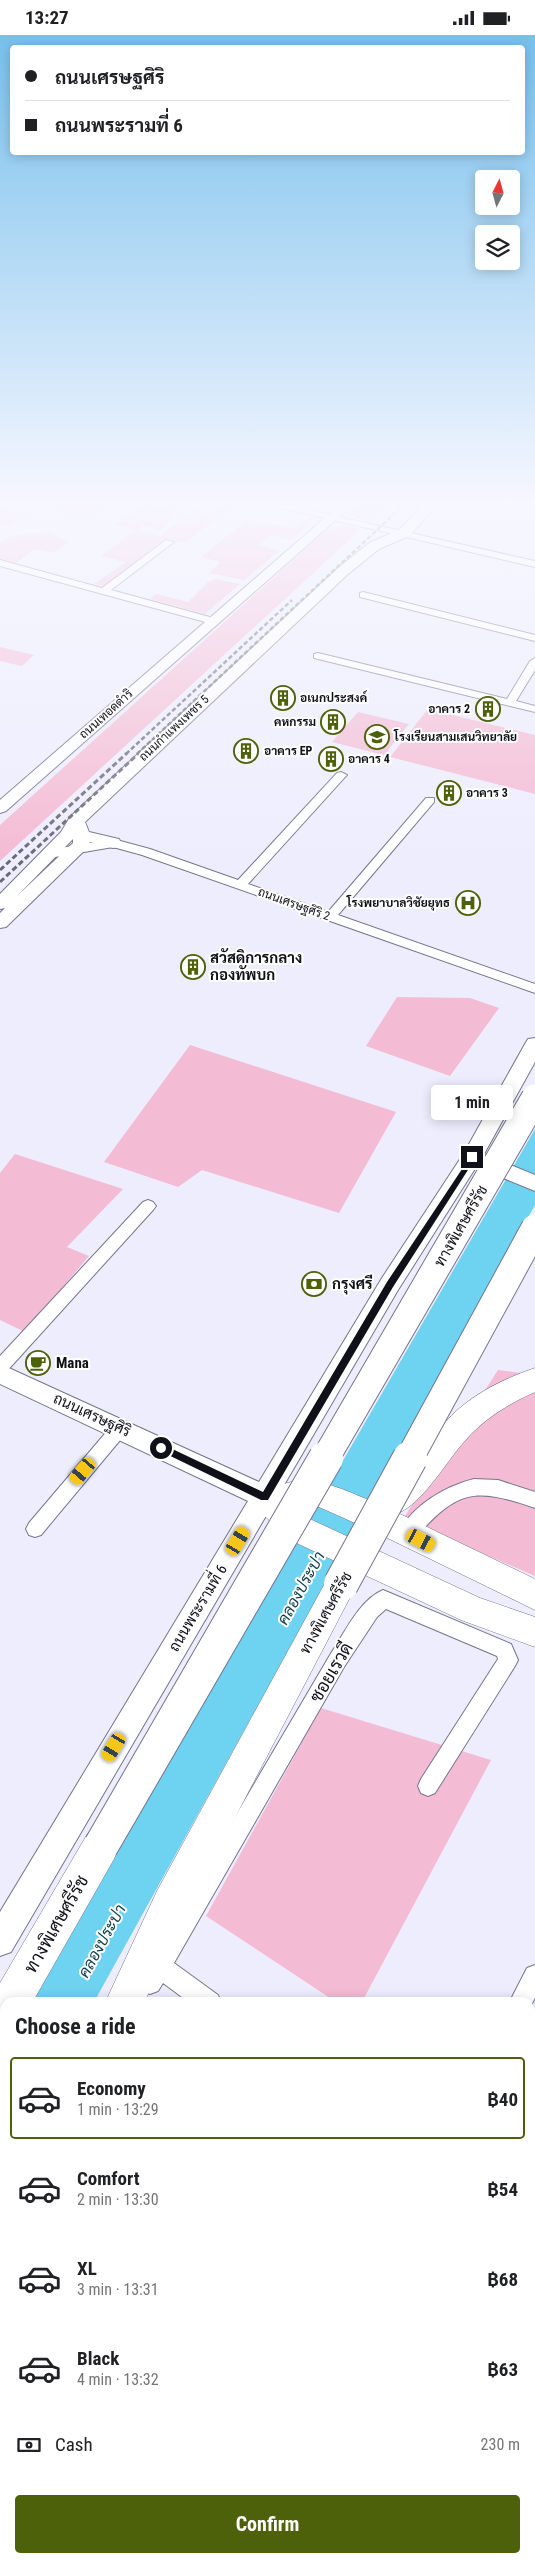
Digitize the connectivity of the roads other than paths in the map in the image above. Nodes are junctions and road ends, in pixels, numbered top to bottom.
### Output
1 (213, 621) edge
2 (293, 621) edge
3 (467, 621) edge
4 (535, 638) edge
5 (318, 656) dead end
6 (535, 661) edge
7 (510, 703) junction
8 (535, 709) edge
9 (341, 775) dead end
10 (430, 800) dead end
11 (0, 808) edge
12 (78, 834) junction
13 (113, 843) joint
14 (49, 853) junction
15 (240, 885) junction
16 (0, 904) edge
17 (330, 917) junction
18 (0, 923) edge
19 (535, 989) edge
20 (535, 1044) edge
21 (535, 1098) edge
22 (472, 1157) junction
23 (535, 1183) edge
24 (148, 1206) dead end
25 (535, 1228) edge
26 (0, 1367) edge
27 (0, 1373) edge
28 (535, 1380) edge
29 (120, 1428) junction
30 (265, 1497) junction
31 (535, 1500) edge
32 (391, 1522) junction
33 (35, 1529) dead end
34 (533, 1594) edge
35 (535, 1632) edge
36 (428, 1786) dead end
37 (102, 1846) junction
38 (0, 1941) edge
39 (160, 1967) junction
40 (535, 1976) edge
41 (14, 1997) edge
42 (35, 1997) edge
43 (127, 1997) edge
44 (142, 1997) edge
45 (202, 1997) edge
46 (523, 1997) edge

1 - 11 street, ถนนเทอดดำริ
2 - 12 street, ถนนกำแพงเพชร 5
3 - 4 street
5 - 7 street
6 - 7 street
7 - 8 street
9 - 15 street
10 - 17 street
12 - 13 street
12 - 14 street, ถนนกำแพงเพชร 5
12 - 14 street
12 - 18 street, ถนนกำแพงเพชร 5
13 - 15 street, ถนนเศรษฐศิริ 2
14 - 16 street, ถนนกำแพงเพชร 5
15 - 17 street, ถนนเศรษฐศิริ 2
17 - 19 street, ถนนเศรษฐศิริ 2
20 - 22 street, ถนนพระรามที่ 6
21 - 37 highway, ทางพิเศษศรีรัช, bridge
22 - 23 street
22 - 30 street, ถนนพระรามที่ 6
24 - 26 street
25 - 32 highway, ทางพิเศษศรีรัช, bridge
27 - 29 street, ถนนเศรษฐศิริ
28 - 32 highway
29 - 30 street, ถนนเศรษฐศิริ
29 - 33 street
30 - 32 highway
30 - 35 highway
30 - 38 street, ถนนพระรามที่ 6
31 - 32 street
32 - 34 highway
32 - 43 highway, ทางพิเศษศรีรัช, bridge
36 - 39 street, ซอยเรวดี
37 - 41 highway, ทางพิเศษศรีรัช
37 - 42 highway, ทางพิเศษศรีรัช
39 - 44 street, ซอยเรวดี
39 - 45 street
40 - 46 street

